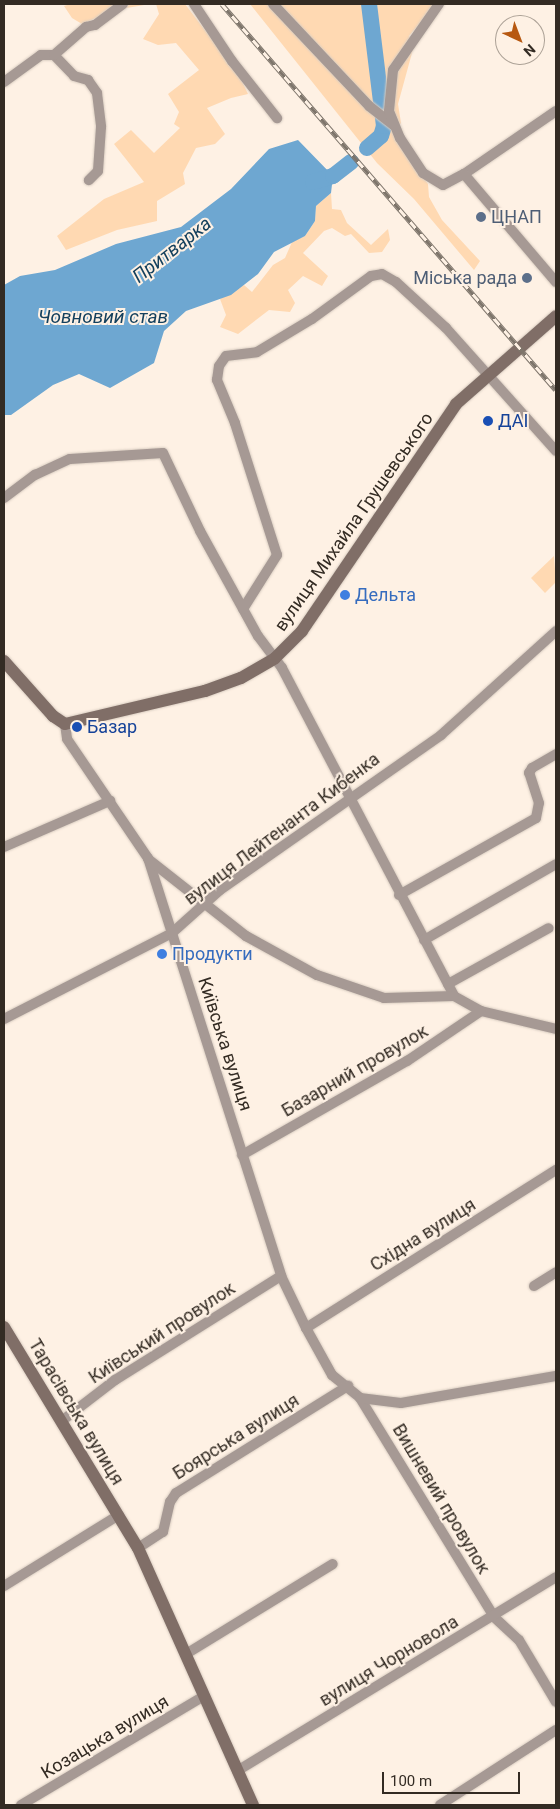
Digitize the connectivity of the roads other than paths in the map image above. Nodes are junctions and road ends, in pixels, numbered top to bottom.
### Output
1 (123, 4) edge
2 (194, 4) edge
3 (273, 4) edge
4 (439, 4) edge
5 (54, 55) junction
6 (4, 82) edge
7 (556, 111) edge
8 (277, 118) dead end
9 (391, 123) junction
10 (464, 174) junction
11 (89, 180) dead end
12 (556, 282) edge
13 (556, 316) edge
14 (488, 374) junction
15 (556, 451) edge
16 (4, 498) edge
17 (243, 609) junction
18 (556, 631) edge
19 (275, 658) junction
20 (4, 661) edge
21 (65, 724) junction
22 (556, 754) edge
23 (348, 797) junction
24 (110, 801) junction
25 (4, 847) edge
26 (148, 858) junction
27 (556, 864) edge
28 (399, 895) junction
29 (202, 905) junction
30 (549, 928) dead end
31 (172, 933) junction
32 (424, 940) junction
33 (448, 984) junction
34 (454, 996) junction
35 (482, 1011) junction
36 (4, 1020) edge
37 (556, 1029) edge
38 (242, 1155) junction
39 (556, 1170) edge
40 (556, 1272) edge
41 (281, 1276) junction
42 (534, 1286) dead end
43 (4, 1327) edge
44 (306, 1328) junction
45 (556, 1376) edge
46 (348, 1386) junction
47 (360, 1398) junction
48 (63, 1420) junction
49 (119, 1515) junction
50 (138, 1548) junction
51 (333, 1564) dead end
52 (556, 1577) edge
53 (4, 1586) edge
54 (494, 1617) junction
55 (186, 1654) junction
56 (204, 1696) junction
57 (556, 1702) edge
58 (556, 1730) edge
59 (237, 1771) junction
60 (24, 1805) edge
61 (253, 1805) edge
62 (440, 1805) edge

1 - 5 street
2 - 8 street
3 - 9 street
4 - 9 street
5 - 6 street
5 - 11 street
7 - 10 street
9 - 10 street
10 - 12 street
13 - 14 street, вулиця Михайла Грушевського
14 - 15 street
14 - 17 street
14 - 19 street, вулиця Михайла Грушевського
16 - 17 street
17 - 19 street
18 - 23 street, вулиця Лейтенанта Кибенка
19 - 21 street, вулиця Михайла Грушевського
19 - 23 street
20 - 21 street
21 - 24 street, Київська вулиця
22 - 28 street
23 - 28 street
23 - 29 street, вулиця Лейтенанта Кибенка
24 - 25 street
24 - 26 street, Київська вулиця
26 - 29 street
26 - 31 street, Київська вулиця
27 - 32 street
28 - 32 street
29 - 31 street, вулиця Лейтенанта Кибенка
29 - 34 street
30 - 33 street
31 - 36 street, вулиця Лейтенанта Кибенка
31 - 38 street, Київська вулиця
32 - 33 street
33 - 34 street
34 - 35 street
35 - 37 street
35 - 38 street, Базарний провулок
38 - 41 street, Київська вулиця
39 - 44 street, Східна вулиця
40 - 42 street
41 - 44 street, Київська вулиця
41 - 48 street, Київський провулок
43 - 48 street, Тарасівська вулиця
44 - 46 street, Вишневий провулок
45 - 47 street
46 - 47 street, Вишневий провулок
46 - 50 street, Боярська вулиця
47 - 54 street, Вишневий провулок
48 - 49 street, Тарасівська вулиця
49 - 50 street, Тарасівська вулиця
49 - 53 street
50 - 55 street, Тарасівська вулиця
51 - 55 street
52 - 54 street, вулиця Чорновола
54 - 57 street, Вишневий провулок
54 - 59 street, вулиця Чорновола
55 - 56 street, Тарасівська вулиця
56 - 59 street, Тарасівська вулиця
56 - 60 street, Козацька вулиця
58 - 62 street
59 - 61 street, Тарасівська вулиця

